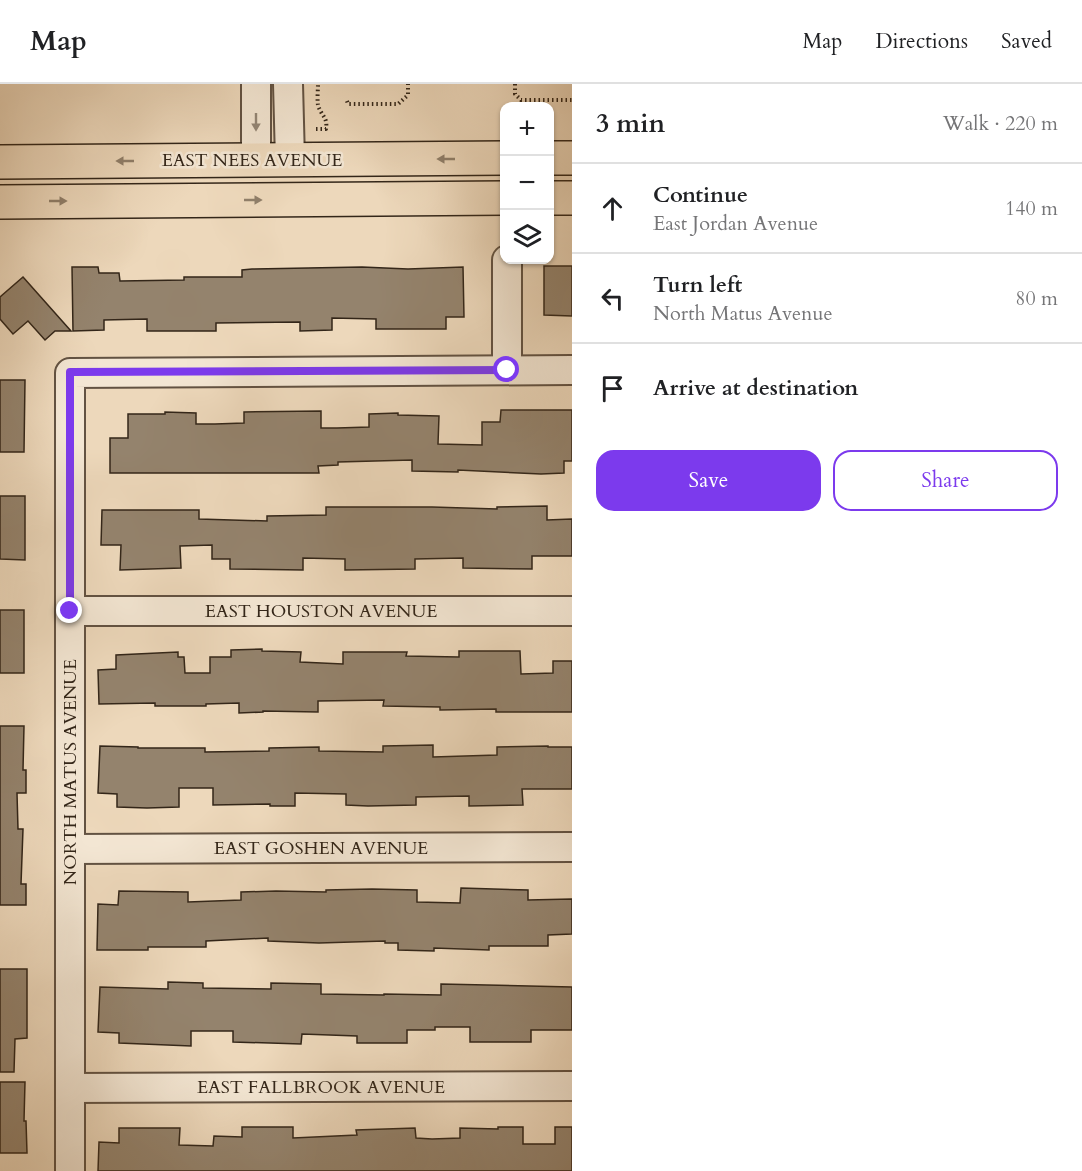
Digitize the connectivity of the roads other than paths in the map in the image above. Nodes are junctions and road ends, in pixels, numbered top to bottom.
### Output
1 (256, 84) edge
2 (307, 84) edge
3 (288, 95) edge
4 (500, 158) edge
5 (554, 158) edge
6 (572, 158) edge
7 (256, 160) junction
8 (290, 160) junction
9 (0, 162) edge
10 (554, 177) edge
11 (572, 177) edge
12 (500, 198) edge
13 (554, 198) edge
14 (572, 198) edge
15 (0, 202) edge
16 (507, 264) edge
17 (507, 370) junction
18 (572, 370) edge
19 (70, 611) junction
20 (572, 611) edge
21 (572, 847) edge
22 (70, 849) junction
23 (572, 1086) edge
24 (70, 1088) junction
25 (70, 1171) edge

1 -> 7 street
2 - 3 street
3 - 8 street
4 -> 8 main road, EAST NEES AVENUE
5 - 6 main road
7 - 8 main road, EAST NEES AVENUE
7 -> 9 main road, EAST NEES AVENUE
10 - 11 main road
15 -> 12 main road
13 - 14 main road
16 - 17 street
17 - 18 street
17 - 19 street, NORTH MATUS AVENUE
19 - 20 street, EAST HOUSTON AVENUE
19 - 22 street, NORTH MATUS AVENUE
21 - 22 street, EAST GOSHEN AVENUE
22 - 24 street, NORTH MATUS AVENUE
23 - 24 street, EAST FALLBROOK AVENUE
24 - 25 street, NORTH MATUS AVENUE

